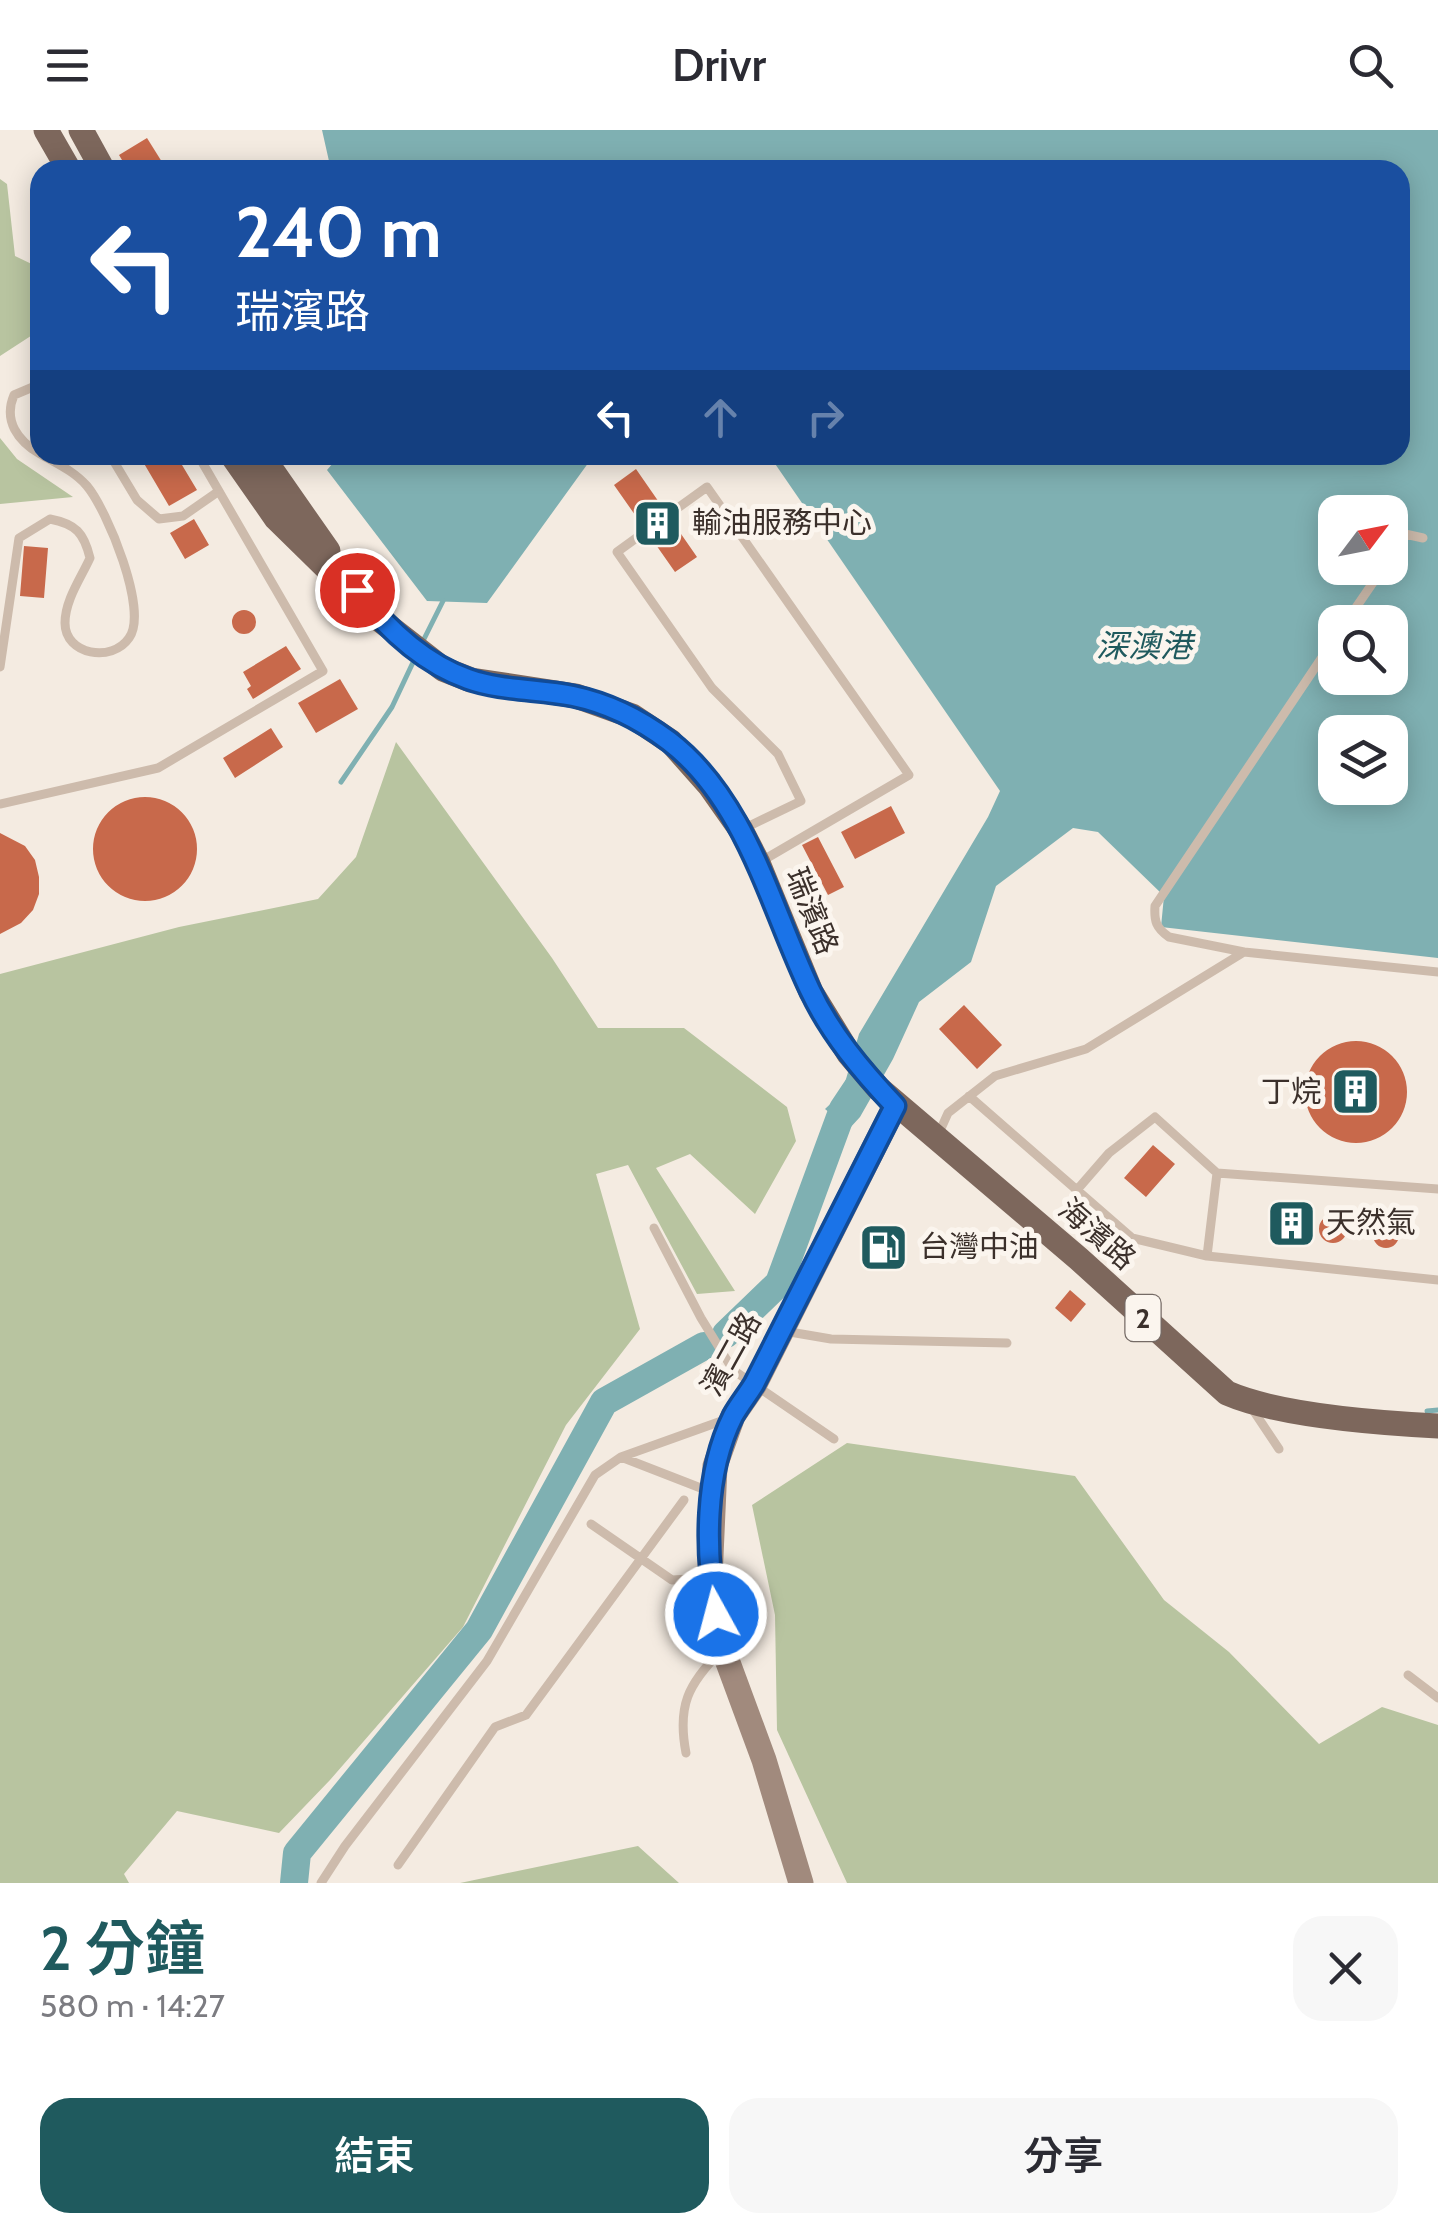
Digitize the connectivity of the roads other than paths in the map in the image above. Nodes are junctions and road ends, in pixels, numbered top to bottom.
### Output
1 (46, 130) edge
2 (81, 130) edge
3 (63, 160) edge
4 (98, 160) edge
5 (30, 389) edge
6 (30, 448) edge
7 (58, 465) edge
8 (116, 465) edge
9 (204, 465) edge
10 (239, 465) edge
11 (268, 465) edge
12 (219, 492) junction
13 (668, 516) dead end
14 (646, 531) dead end
15 (1408, 535) edge
16 (1423, 538) dead end
17 (0, 588) edge
18 (12, 590) junction
19 (379, 619) junction
20 (1318, 663) edge
21 (0, 667) edge
22 (0, 804) edge
23 (740, 830) junction
24 (758, 864) junction
25 (1244, 952) junction
26 (1438, 972) edge
27 (969, 1096) junction
28 (886, 1097) junction
29 (936, 1140) junction
30 (1217, 1173) junction
31 (1438, 1189) edge
32 (1076, 1191) junction
33 (654, 1228) dead end
34 (1207, 1256) junction
35 (1438, 1280) edge
36 (782, 1330) junction
37 (1007, 1342) dead end
38 (754, 1384) junction
39 (1246, 1401) junction
40 (733, 1416) junction
41 (1438, 1426) edge
42 (834, 1439) dead end
43 (1279, 1448) dead end
44 (620, 1457) junction
45 (712, 1492) junction
46 (684, 1500) dead end
47 (591, 1524) dead end
48 (639, 1557) junction
49 (710, 1578) junction
50 (723, 1649) junction
51 (1408, 1674) dead end
52 (1438, 1698) edge
53 (686, 1753) dead end
54 (398, 1865) dead end
55 (321, 1883) edge
56 (800, 1883) edge

1 - 3 main road
2 - 4 main road
5 - 6 lane
7 - 18 lane
8 - 12 lane
9 - 12 lane
10 - 19 main road, 2
11 - 19 main road, 2
12 - 22 lane
13 - 24 lane
14 - 23 lane
15 - 16 lane
17 - 18 lane
18 - 21 lane
19 - 23 main road, 瑞濱路 / 2
20 - 25 lane
23 - 24 main road, 瑞濱路 / 2
24 - 28 main road, 瑞濱路 / 2
25 - 26 lane
25 - 27 lane
27 - 29 lane
27 - 32 lane
28 - 29 main road, 海濱路 / 2
28 - 36 street, 濱二路
29 - 39 main road, 海濱路 / 2
30 - 31 lane
30 - 32 lane
30 - 34 lane
32 - 34 lane
33 - 38 lane
34 - 35 lane
36 - 37 lane
36 - 38 street, 濱二路
38 - 40 street, 濱二路
38 - 42 lane
39 - 41 main road, 海濱路 / 2
39 - 43 lane
40 - 44 lane
40 - 45 street, 濱二路
44 - 45 lane
44 - 55 lane
45 - 49 street, 濱二路
46 - 48 lane
47 - 48 lane
48 - 49 lane
48 - 54 lane
49 - 50 street, 濱二路
50 - 53 lane
50 - 56 street, 濱二路
51 - 52 lane

